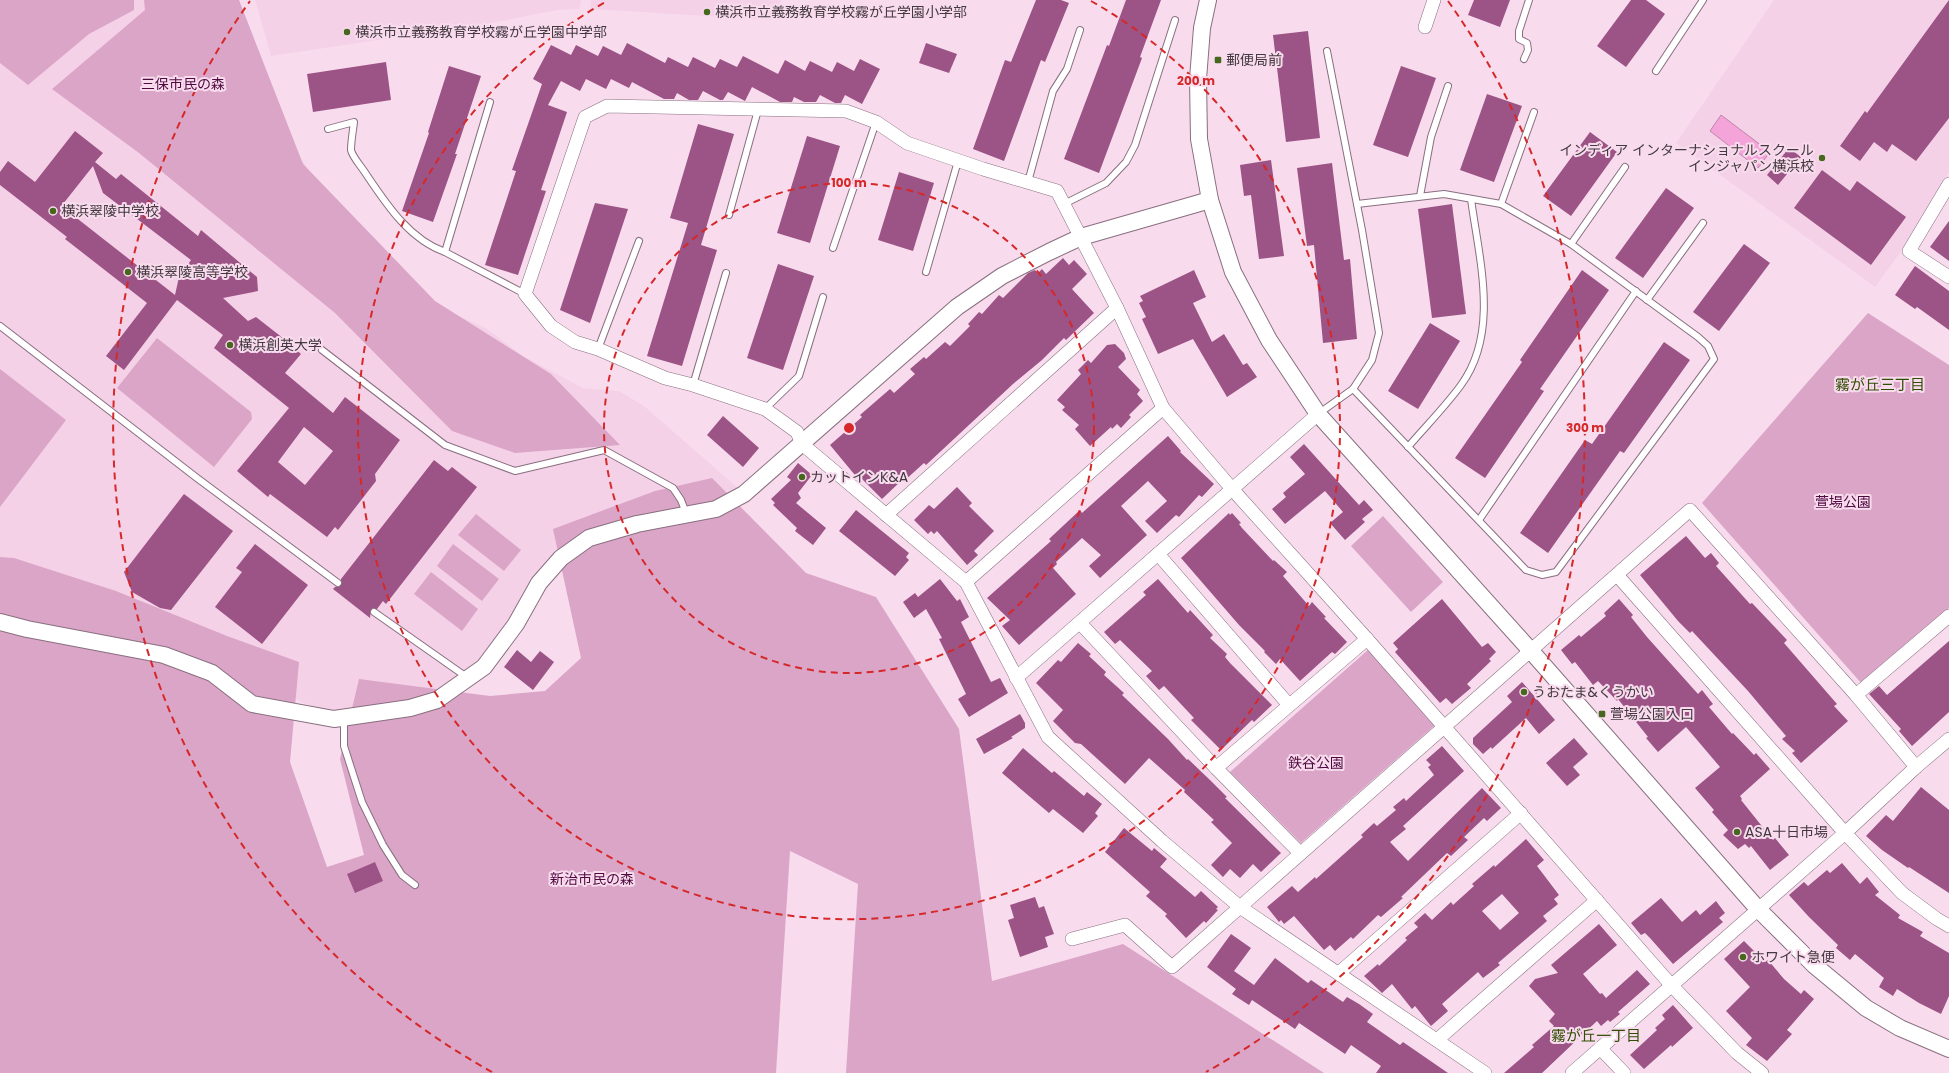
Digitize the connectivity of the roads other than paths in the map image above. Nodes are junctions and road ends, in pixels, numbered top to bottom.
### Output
1 (1208, 0) edge
2 (1434, 0) edge
3 (1529, 0) edge
4 (1704, 0) edge
5 (1175, 20) dead end
6 (1425, 27) dead end
7 (1080, 30) dead end
8 (1326, 51) dead end
9 (1524, 59) dead end
10 (1656, 71) dead end
11 (1448, 86) dead end
12 (490, 102) dead end
13 (758, 110) junction
14 (1534, 112) dead end
15 (876, 122) junction
16 (328, 129) dead end
17 (958, 161) junction
18 (1625, 167) dead end
19 (1028, 182) junction
20 (1949, 184) edge
21 (1420, 196) junction
22 (1471, 199) junction
23 (1210, 200) junction
24 (1064, 204) junction
25 (1357, 204) junction
26 (1501, 204) junction
27 (729, 215) dead end
28 (1703, 223) dead end
29 (1081, 237) junction
30 (638, 241) dead end
31 (1571, 244) junction
32 (833, 248) dead end
33 (445, 252) junction
34 (926, 272) dead end
35 (726, 273) dead end
36 (1949, 277) edge
37 (1636, 291) junction
38 (525, 294) junction
39 (823, 297) dead end
40 (1647, 300) junction
41 (1117, 308) junction
42 (0, 326) edge
43 (598, 349) junction
44 (322, 350) dead end
45 (693, 385) junction
46 (1353, 389) junction
47 (766, 408) junction
48 (1163, 408) junction
49 (1318, 414) junction
50 (802, 444) junction
51 (1408, 447) junction
52 (1233, 490) junction
53 (686, 513) junction
54 (886, 515) junction
55 (1479, 520) junction
56 (1158, 554) junction
57 (1617, 574) junction
58 (966, 582) junction
59 (338, 583) dead end
60 (374, 612) dead end
61 (1949, 616) edge
62 (0, 622) edge
63 (1080, 624) junction
64 (1367, 639) junction
65 (1531, 650) junction
66 (1016, 678) junction
67 (468, 679) junction
68 (1856, 695) junction
69 (1288, 705) junction
70 (344, 717) junction
71 (1444, 727) junction
72 (1949, 739) edge
73 (1916, 767) junction
74 (1216, 768) junction
75 (1521, 813) junction
76 (1845, 833) junction
77 (1300, 853) junction
78 (415, 885) dead end
79 (1597, 900) junction
80 (1240, 907) junction
81 (1758, 909) junction
82 (1949, 926) edge
83 (1072, 939) dead end
84 (1339, 972) junction
85 (1672, 986) junction
86 (1437, 1040) junction
87 (1600, 1048) junction
88 (1949, 1049) edge
89 (1486, 1073) edge
90 (1572, 1073) edge
91 (1624, 1073) edge
92 (1762, 1073) edge

1 - 23 street
2 - 6 street
3 - 9 lane
4 - 10 lane
5 - 24 lane
7 - 19 lane
8 - 25 lane
11 - 21 lane
12 - 33 lane
13 - 15 street
13 - 27 lane
13 - 38 street
14 - 26 lane
15 - 17 street
15 - 32 lane
16 - 33 lane
17 - 19 street
17 - 34 lane
18 - 31 lane
19 - 24 street
20 - 36 street
21 - 22 lane
21 - 25 lane
22 - 26 lane
22 - 51 lane
23 - 29 street
23 - 49 street
24 - 29 street
25 - 46 lane
26 - 31 lane
28 - 40 lane
29 - 41 street
29 - 50 street
30 - 43 lane
31 - 37 lane
33 - 38 lane
35 - 45 lane
37 - 40 lane
37 - 55 lane
38 - 43 street
39 - 47 lane
40 - 55 lane
41 - 48 street
41 - 54 street
42 - 59 lane
43 - 45 street
44 - 53 lane
45 - 47 street
46 - 49 lane
46 - 51 lane
47 - 50 street
48 - 52 street
48 - 58 street
49 - 52 street
49 - 65 street
50 - 53 street
50 - 54 street
51 - 55 lane
52 - 56 street
52 - 64 street
53 - 67 street
54 - 58 street
56 - 63 street
56 - 69 street
57 - 65 street
57 - 68 street
57 - 76 street
58 - 66 street
60 - 67 lane
61 - 68 street
62 - 70 street
63 - 66 street
63 - 74 street
64 - 69 street
64 - 71 street
65 - 71 street
65 - 81 street
66 - 80 street
67 - 70 street
68 - 73 street
69 - 74 street
70 - 78 lane
71 - 75 street
71 - 77 street
72 - 73 street
73 - 76 street
74 - 77 street
75 - 79 street
75 - 84 street
76 - 81 street
76 - 82 street
77 - 80 street
79 - 85 street
79 - 86 street
80 - 83 street
80 - 84 street
81 - 85 street
81 - 88 street
84 - 86 street
85 - 87 street
85 - 92 street
86 - 89 street
87 - 90 street
87 - 91 street

